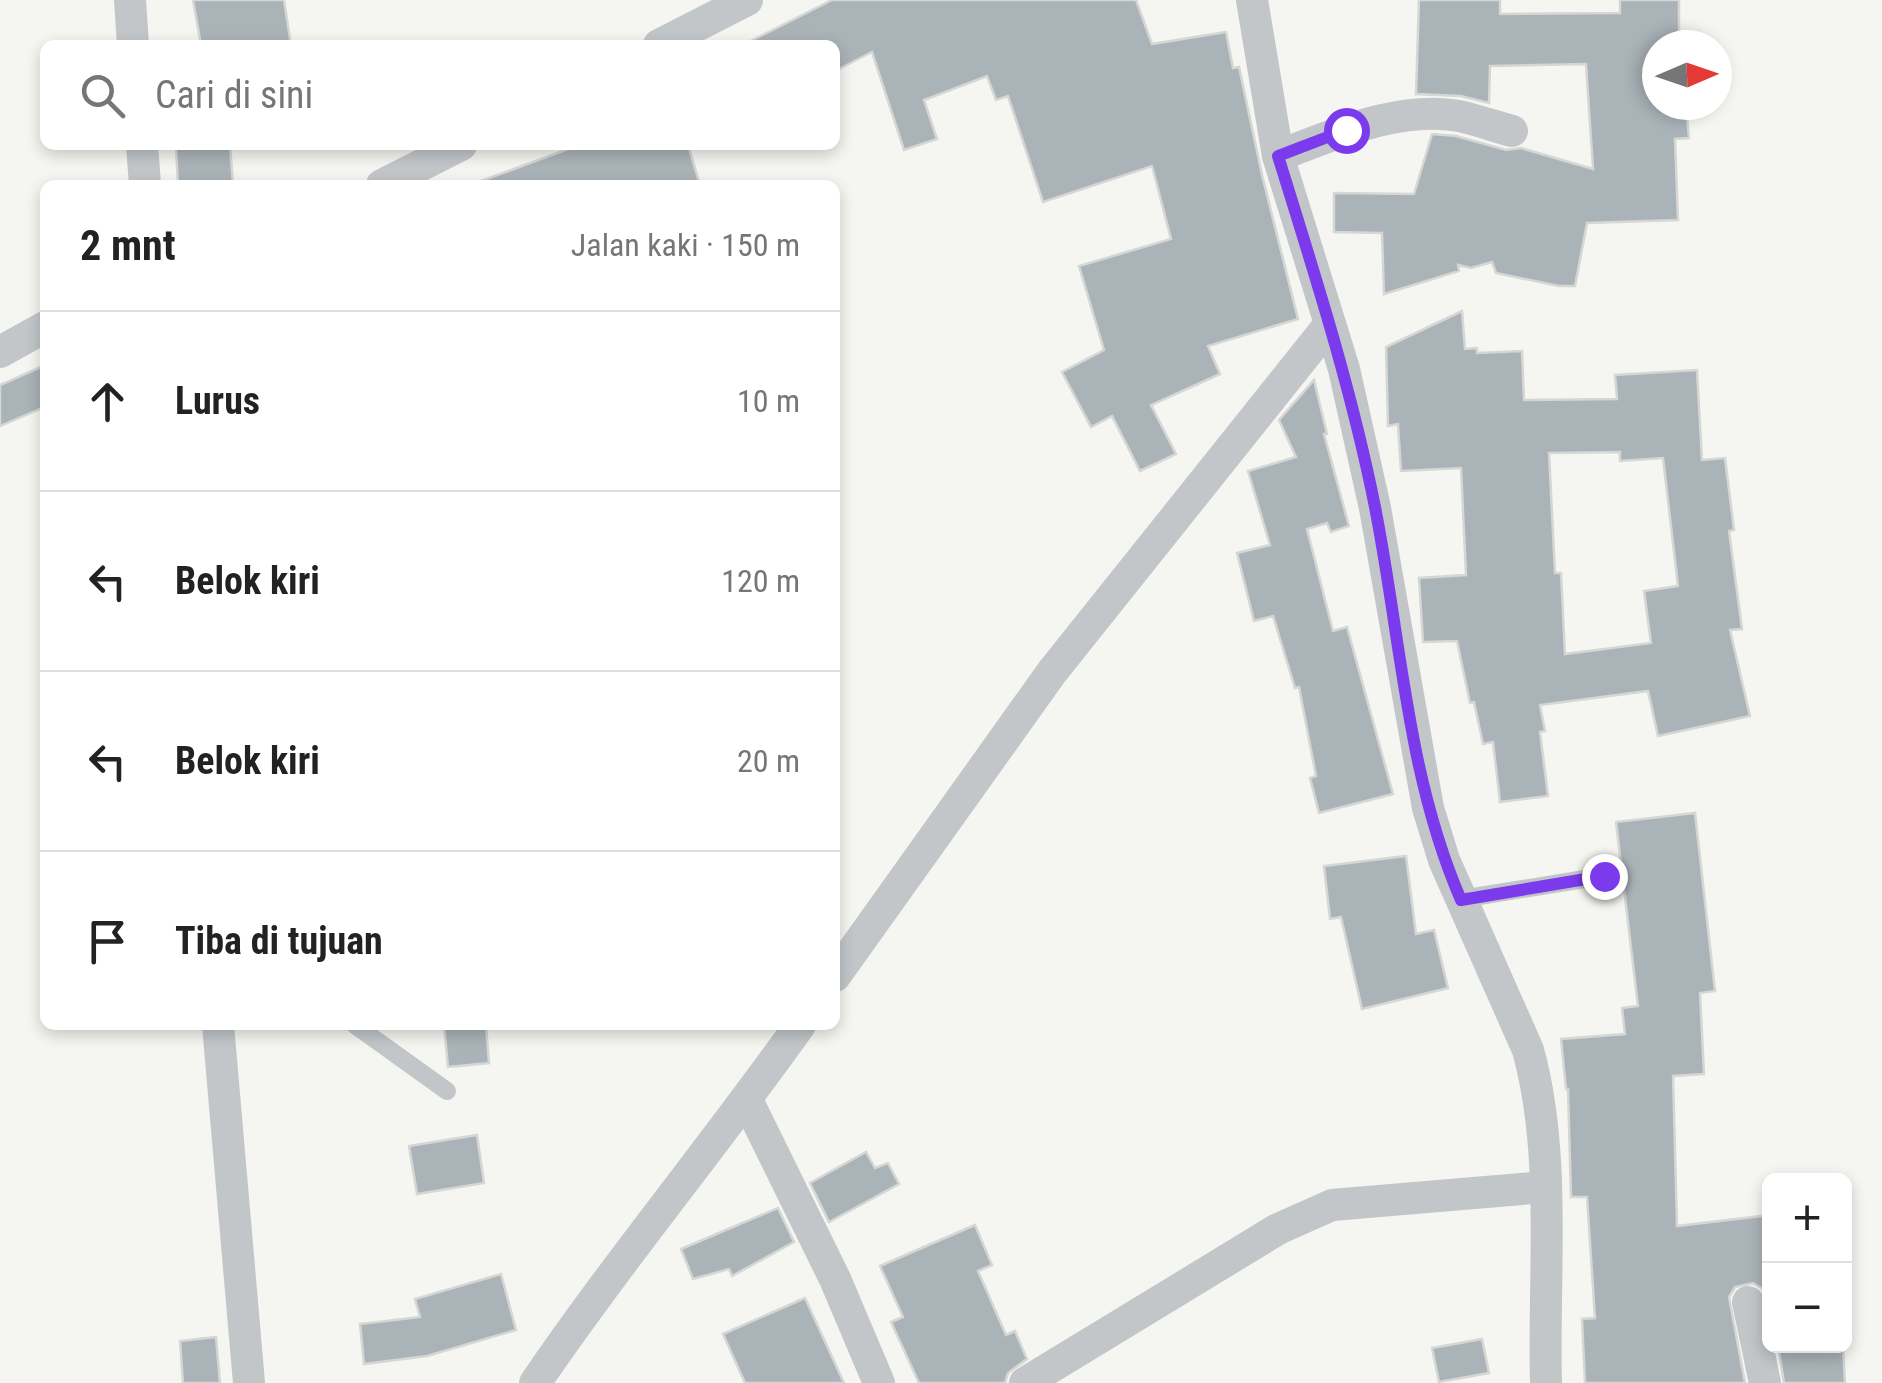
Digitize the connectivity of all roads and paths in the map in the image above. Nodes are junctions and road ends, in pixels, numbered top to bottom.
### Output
1 (130, 0) edge
2 (748, 0) edge
3 (1252, 0) edge
4 (133, 40) edge
5 (670, 40) edge
6 (1512, 131) dead end
7 (142, 150) edge
8 (452, 150) edge
9 (1278, 156) junction
10 (145, 180) edge
11 (392, 180) edge
12 (1330, 324) junction
13 (40, 329) edge
14 (0, 352) edge
15 (1604, 876) dead end
16 (1461, 900) junction
17 (840, 969) edge
18 (218, 1030) edge
19 (362, 1030) edge
20 (796, 1030) edge
21 (448, 1091) dead end
22 (747, 1100) junction
23 (1545, 1187) junction
24 (1748, 1302) dead end
25 (248, 1383) edge
26 (536, 1383) edge
27 (879, 1383) edge
28 (1025, 1383) edge
29 (1546, 1383) edge
30 (1765, 1383) edge

1 - 4 street
2 - 5 street
3 - 9 street
6 - 9 street
7 - 10 street
8 - 11 street
9 - 12 street
12 - 16 street
12 - 17 street
13 - 14 street
15 - 16 lane
16 - 23 street
18 - 25 street
19 - 21 lane
20 - 22 street
22 - 26 street
22 - 27 street
23 - 28 street
23 - 29 street
24 - 30 street

